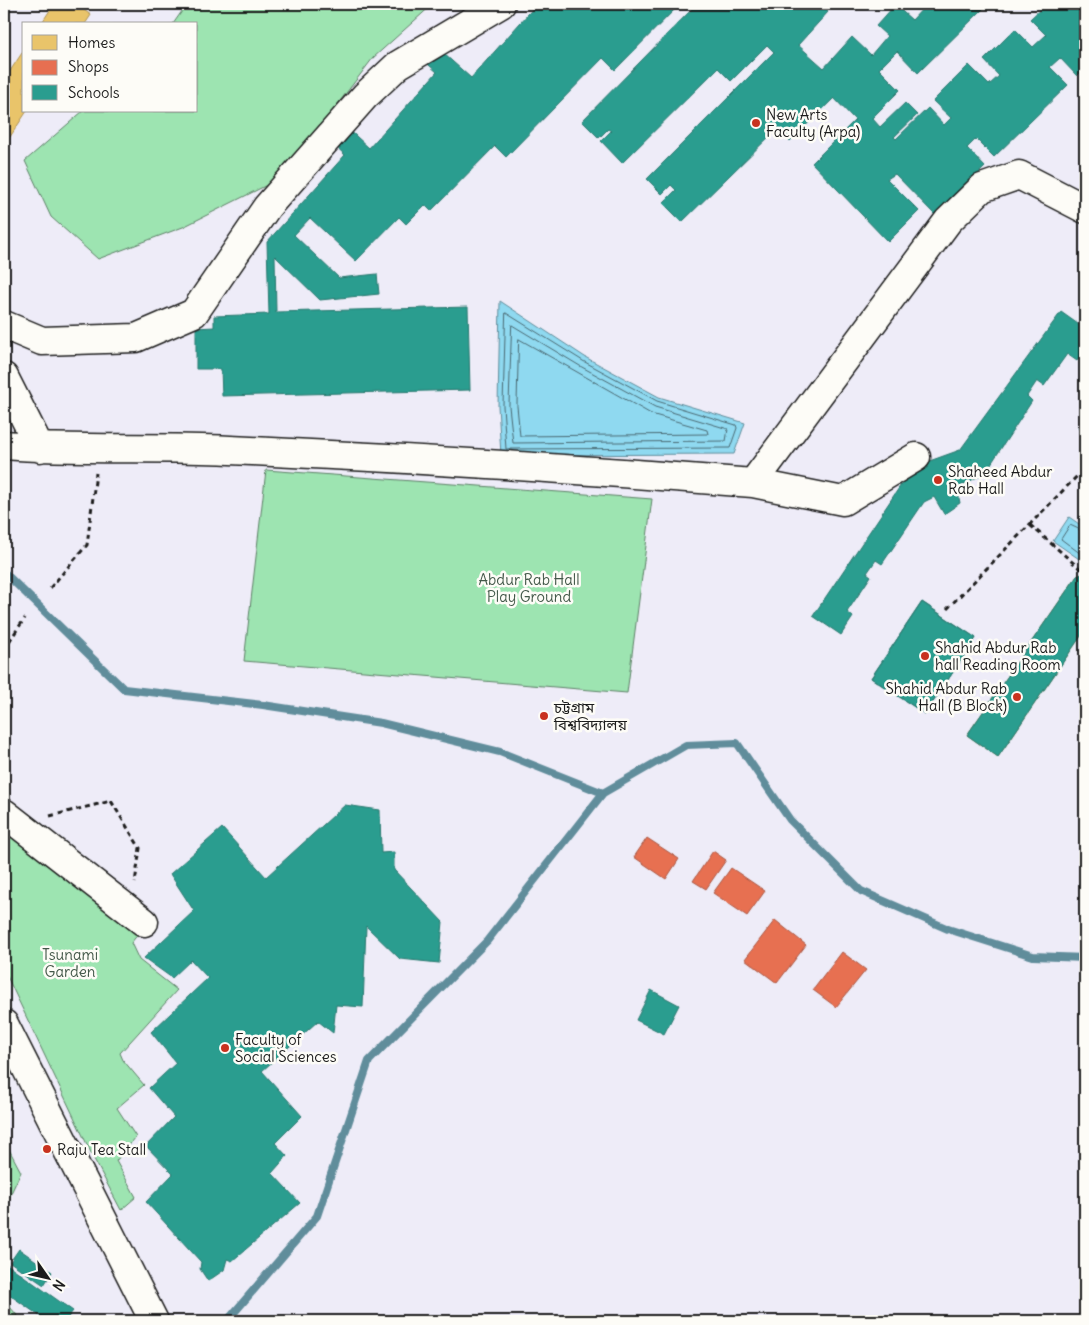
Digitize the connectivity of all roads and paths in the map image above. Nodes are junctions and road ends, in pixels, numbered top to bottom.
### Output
1 (501, 4) edge
2 (1085, 208) edge
3 (4, 325) edge
4 (4, 377) edge
5 (4, 445) edge
6 (40, 448) junction
7 (99, 448) junction
8 (916, 457) dead end
9 (1085, 468) edge
10 (754, 483) junction
11 (1030, 524) junction
12 (1085, 573) edge
13 (50, 588) dead end
14 (947, 609) dead end
15 (25, 618) dead end
16 (4, 649) edge
17 (11, 819) edge
18 (137, 917) joint
19 (4, 1024) edge
20 (864, 1316) dead end
21 (154, 1321) edge
22 (789, 1321) edge

1 - 3 lane
2 - 10 lane
4 - 6 lane
5 - 6 lane
6 - 7 lane
7 - 10 lane
7 - 13 path
8 - 10 lane
9 - 11 path
11 - 12 path
11 - 14 path
15 - 16 path
17 - 18 lane
17 - 18 path
19 - 21 lane
20 - 22 path

